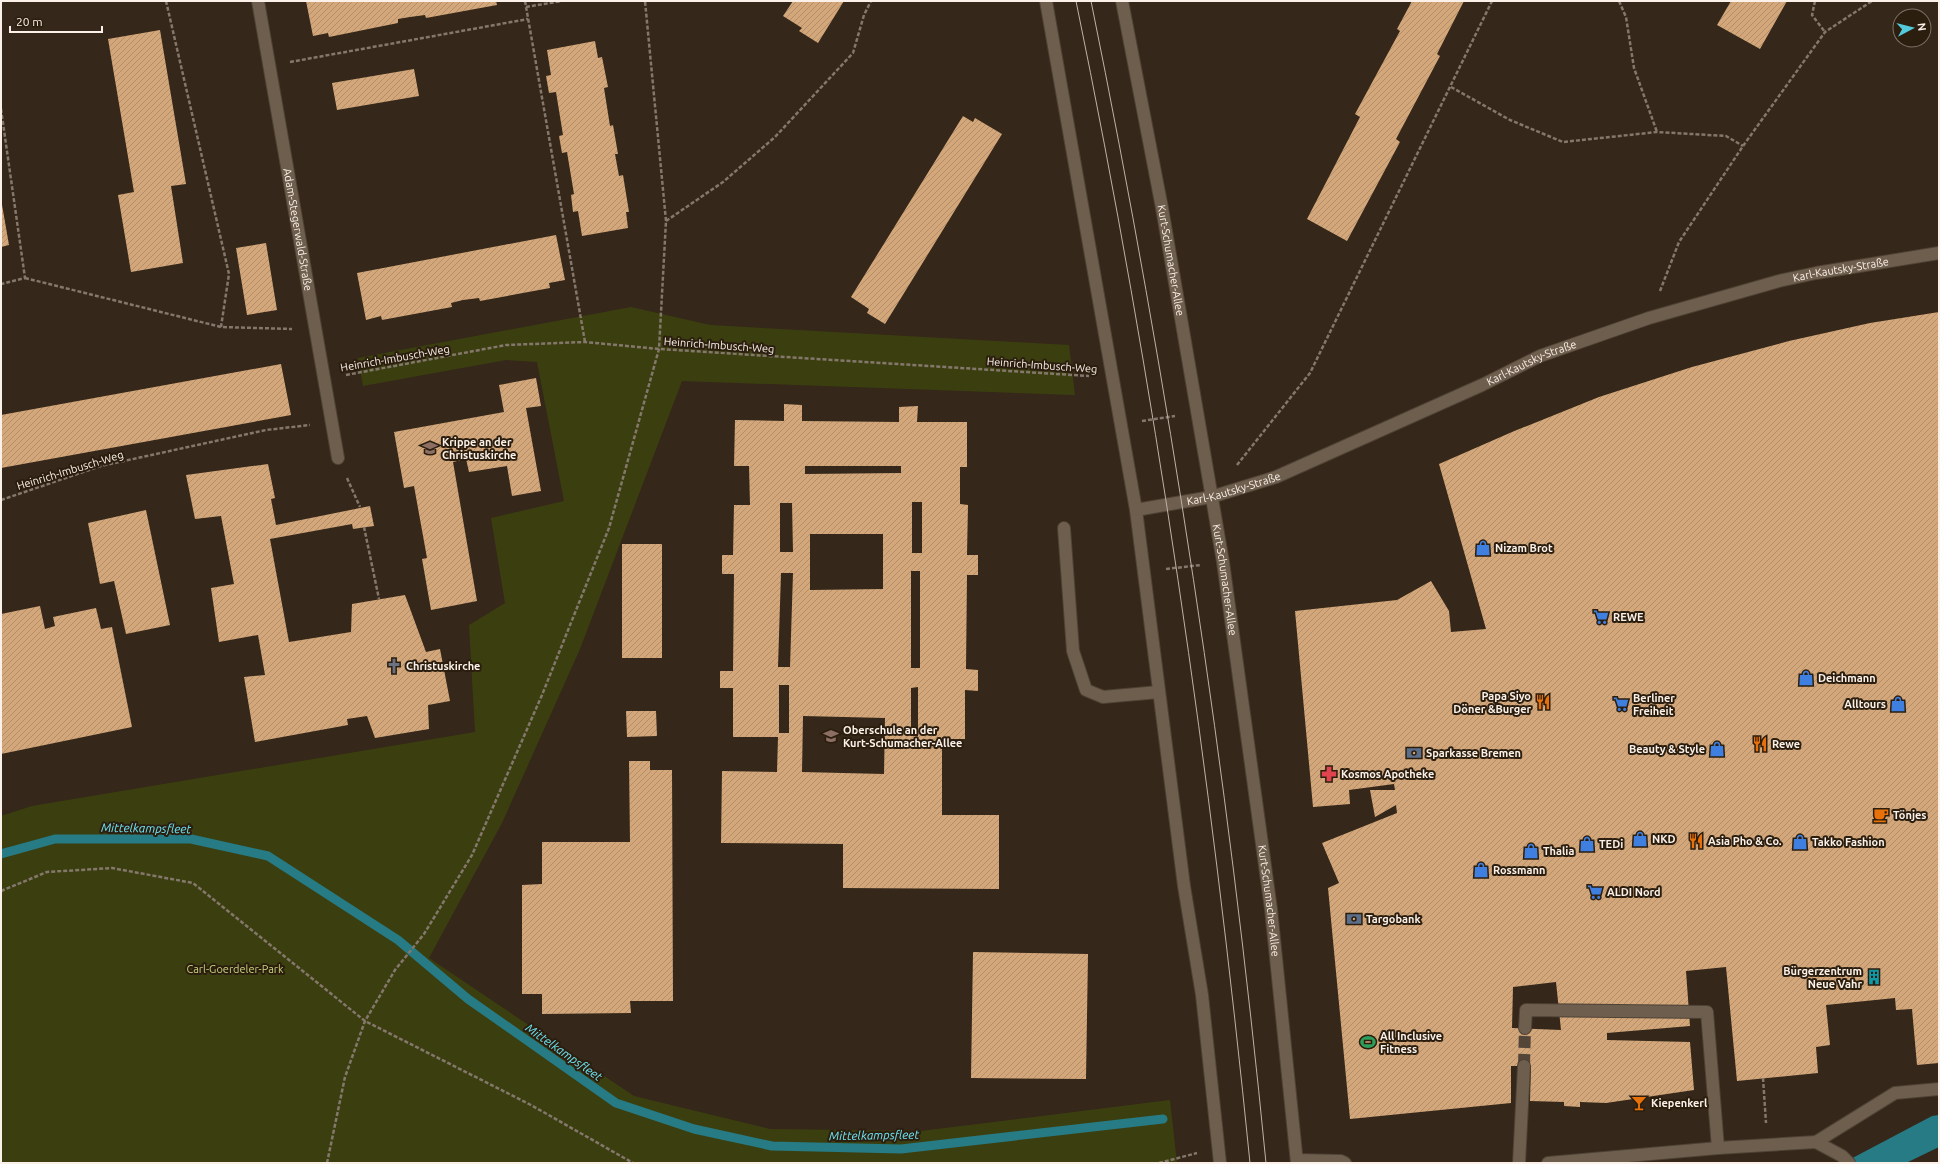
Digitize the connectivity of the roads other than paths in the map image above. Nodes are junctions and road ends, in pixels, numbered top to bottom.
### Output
1 (258, 1) edge
2 (1046, 1) edge
3 (1122, 1) edge
4 (1939, 253) edge
5 (338, 458) road end
6 (1211, 497) junction
7 (1136, 510) junction
8 (1064, 528) dead end
9 (1159, 692) junction
10 (1525, 1028) tunnel mouth
11 (1524, 1066) tunnel mouth
12 (1939, 1088) edge
13 (1816, 1142) junction
14 (1718, 1148) junction
15 (1846, 1160) edge
16 (1297, 1162) edge
17 (1220, 1163) edge
18 (1345, 1163) edge
19 (1519, 1163) edge
20 (1548, 1163) edge

1 - 5 street, Adam-Stegerwald-Straße
2 - 7 street
3 - 6 street, Kurt-Schumacher-Allee
4 - 6 street, Karl-Kautsky-Straße
6 - 7 street, Karl-Kautsky-Straße
6 - 16 street, Kurt-Schumacher-Allee
7 - 9 street
8 - 9 street
9 - 17 street
10 - 14 street
11 - 19 street
12 - 13 street
13 - 14 street
13 - 15 street
14 - 20 street
16 - 18 street

